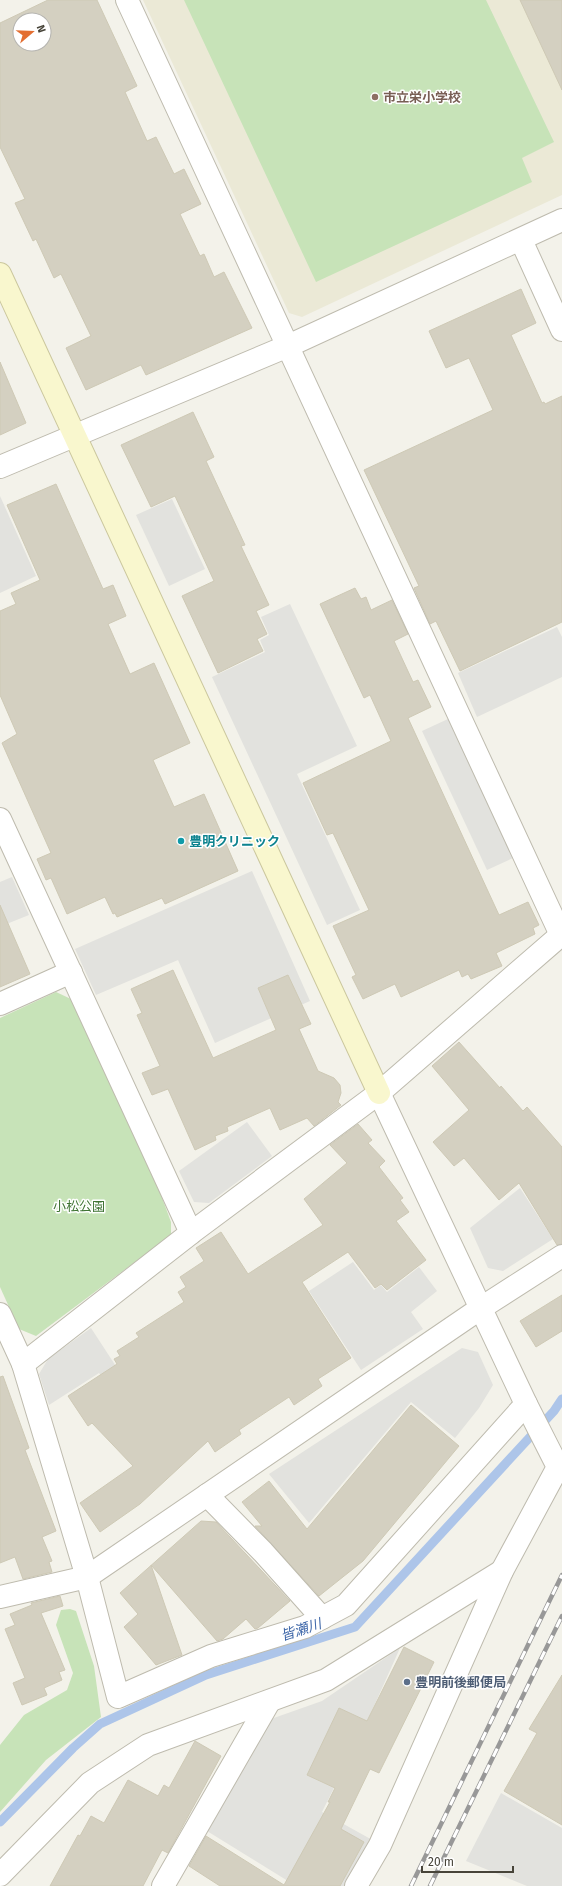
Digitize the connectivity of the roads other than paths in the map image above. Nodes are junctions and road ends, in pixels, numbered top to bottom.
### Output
1 (127, 0) edge
2 (562, 220) edge
3 (521, 240) junction
4 (0, 274) edge
5 (562, 330) edge
6 (288, 346) junction
7 (75, 434) junction
8 (0, 467) edge
9 (0, 819) edge
10 (561, 934) edge
11 (71, 972) junction
12 (0, 1004) edge
13 (379, 1093) junction
14 (191, 1233) junction
15 (562, 1256) edge
16 (481, 1308) junction
17 (0, 1314) edge
18 (23, 1364) junction
19 (526, 1405) junction
20 (207, 1495) junction
21 (502, 1571) junction
22 (88, 1577) junction
23 (0, 1596) edge
24 (322, 1618) junction
25 (269, 1702) junction
26 (0, 1875) edge
27 (162, 1886) edge
28 (356, 1886) edge

1 - 6 street
2 - 3 street
3 - 5 street
3 - 6 street
4 - 7 street
6 - 7 street
6 - 10 street
7 - 8 street
7 - 13 street
9 - 11 street
10 - 13 street
11 - 12 street
11 - 14 street
13 - 14 street
13 - 16 street
14 - 18 street
15 - 16 street
16 - 19 street
16 - 20 street
17 - 18 street
18 - 22 street
19 - 21 street
19 - 24 street
20 - 22 street
20 - 24 street
21 - 25 street
21 - 28 street
22 - 23 street
22 - 24 street
25 - 26 street
25 - 27 street

